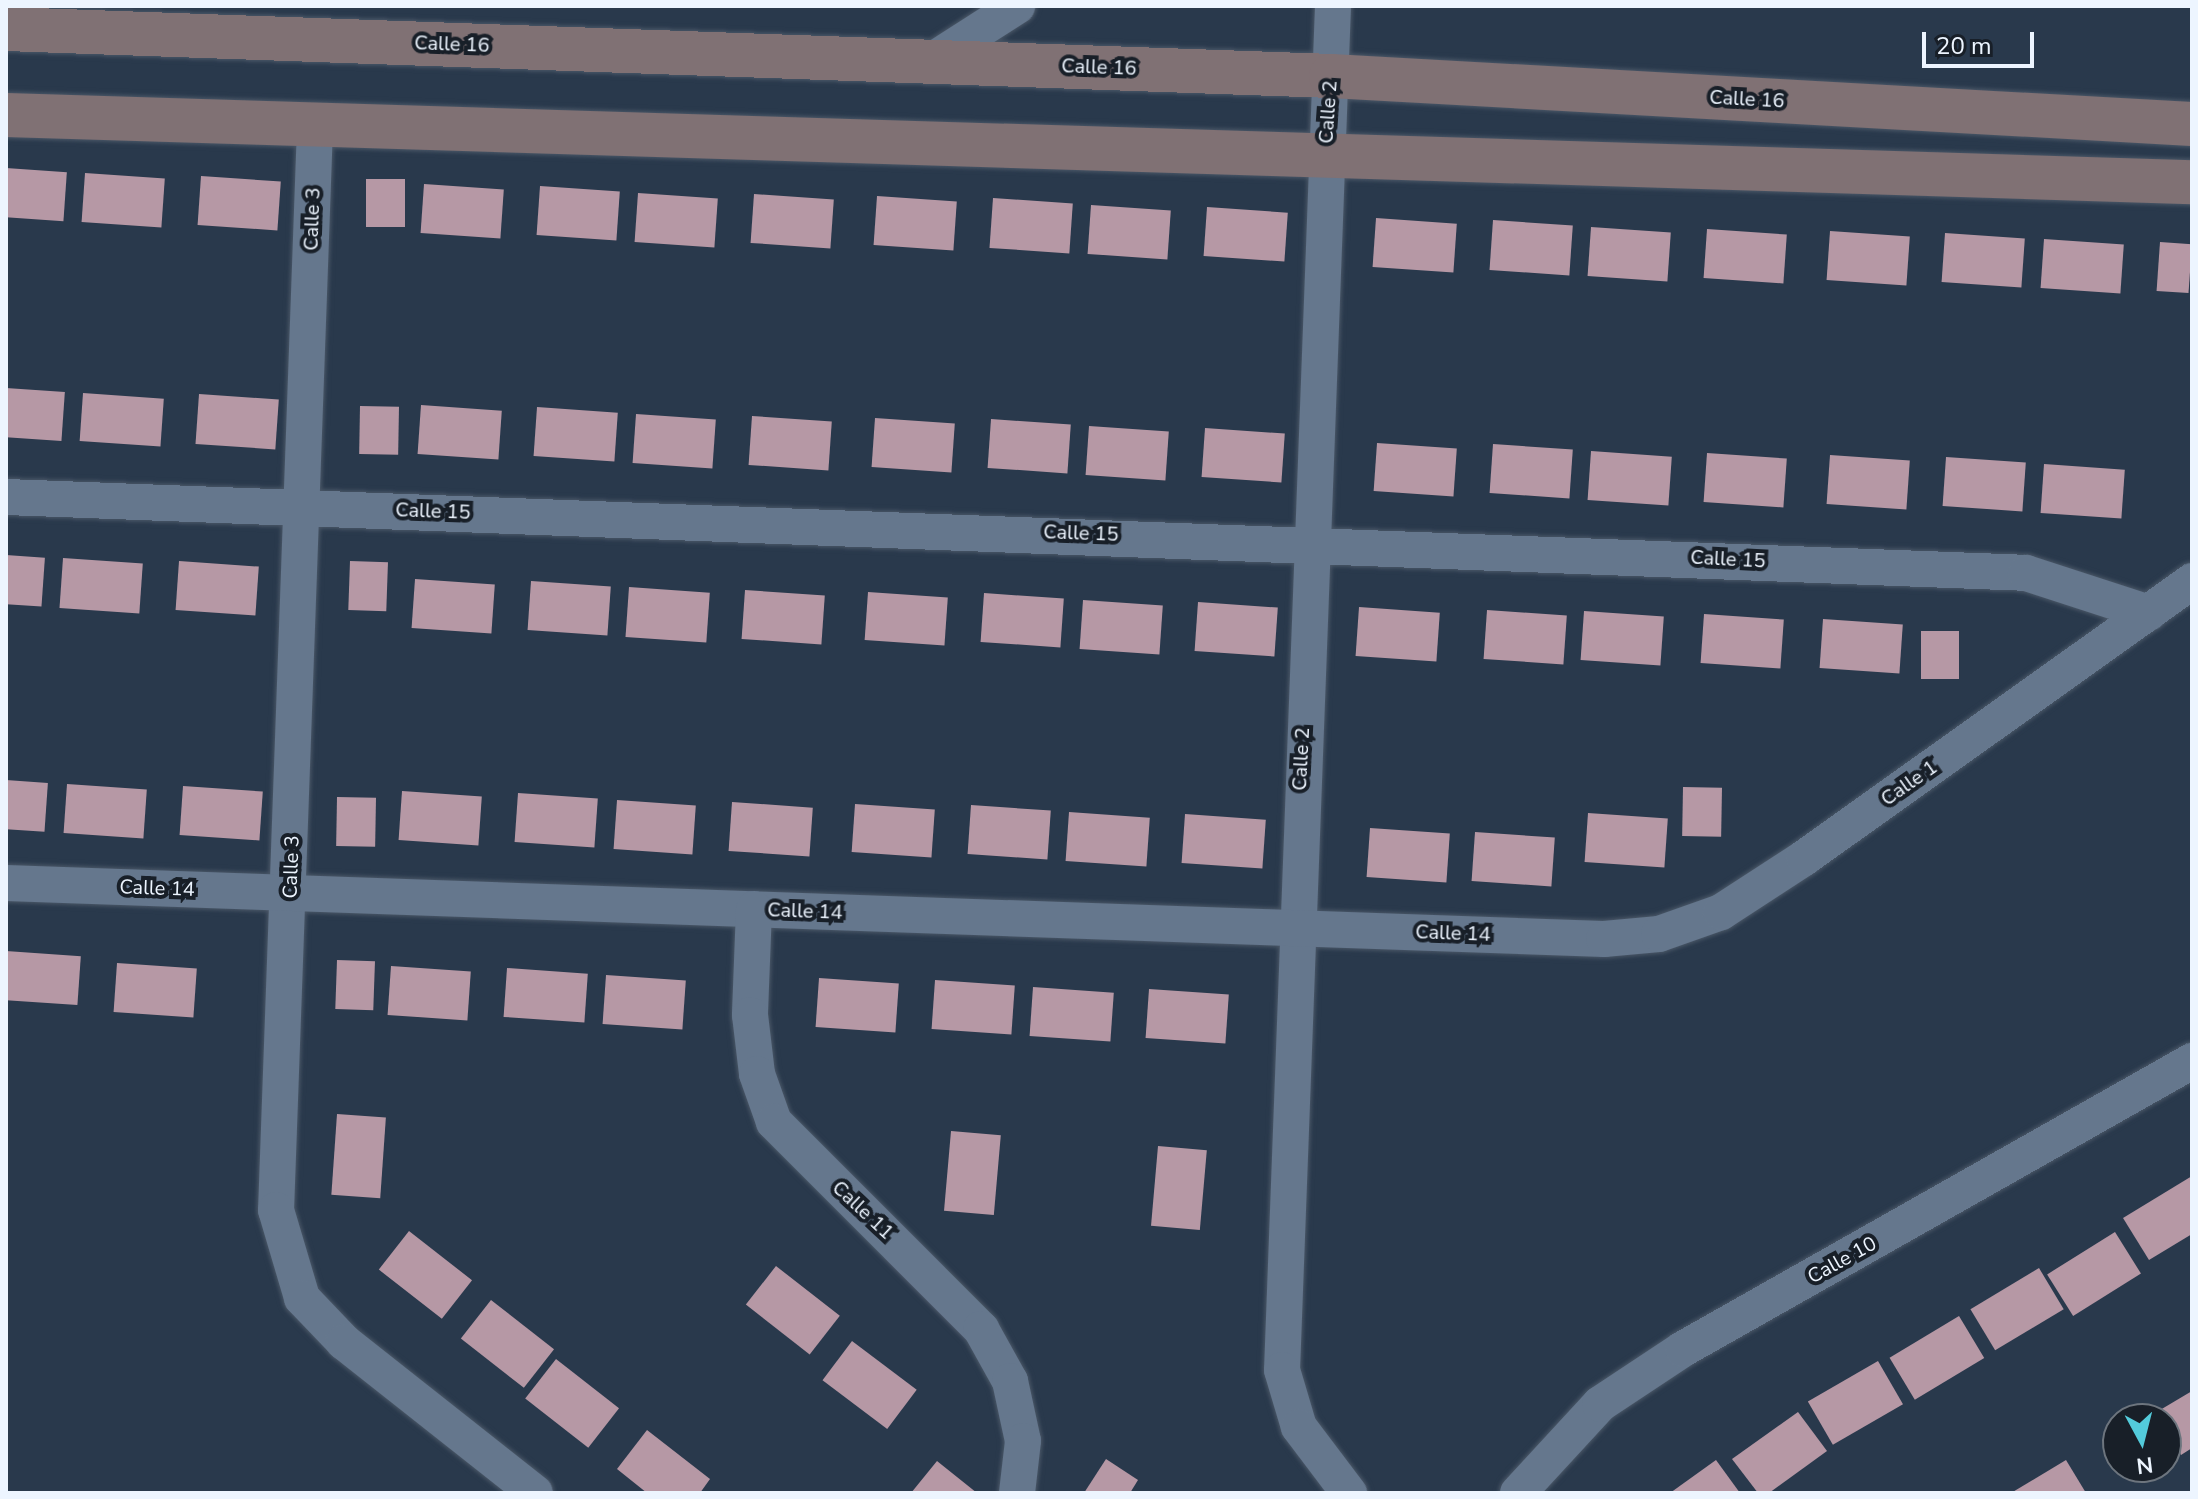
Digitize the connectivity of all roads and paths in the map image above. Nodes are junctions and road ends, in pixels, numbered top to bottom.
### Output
1 (1017, 6) edge
2 (1333, 6) edge
3 (81, 18) edge
4 (6, 29) edge
5 (933, 60) junction
6 (1331, 76) junction
7 (6, 115) edge
8 (2192, 124) edge
9 (315, 127) junction
10 (1325, 155) junction
11 (2192, 182) edge
12 (6, 497) edge
13 (303, 506) junction
14 (1311, 541) junction
15 (2192, 581) edge
16 (2149, 613) junction
17 (6, 883) edge
18 (290, 893) junction
19 (754, 909) junction
20 (1293, 928) junction
21 (1604, 939) joint
22 (2192, 1061) edge
23 (535, 1493) edge
24 (1017, 1493) edge
25 (1349, 1493) edge
26 (1518, 1493) edge

1 - 5 street
2 - 6 street, Calle 2
3 - 4 street, Calle 16
3 - 5 street, Calle 16
5 - 6 street, Calle 16
6 - 8 street, Calle 16
6 - 10 street, Calle 2
7 - 9 street
9 - 10 street
9 - 13 street, Calle 3
10 - 11 street
10 - 14 street, Calle 2
12 - 13 street, Calle 15
13 - 14 street, Calle 15
13 - 18 street, Calle 3
14 - 16 street, Calle 15
14 - 20 street, Calle 2
15 - 16 street, Calle 1
16 - 21 street, Calle 1
17 - 18 street, Calle 14
18 - 19 street, Calle 14
18 - 23 street, Calle 3
19 - 20 street, Calle 14
19 - 24 street, Calle 11
20 - 21 street, Calle 14
20 - 25 street, Calle 2
22 - 26 street, Calle 10

